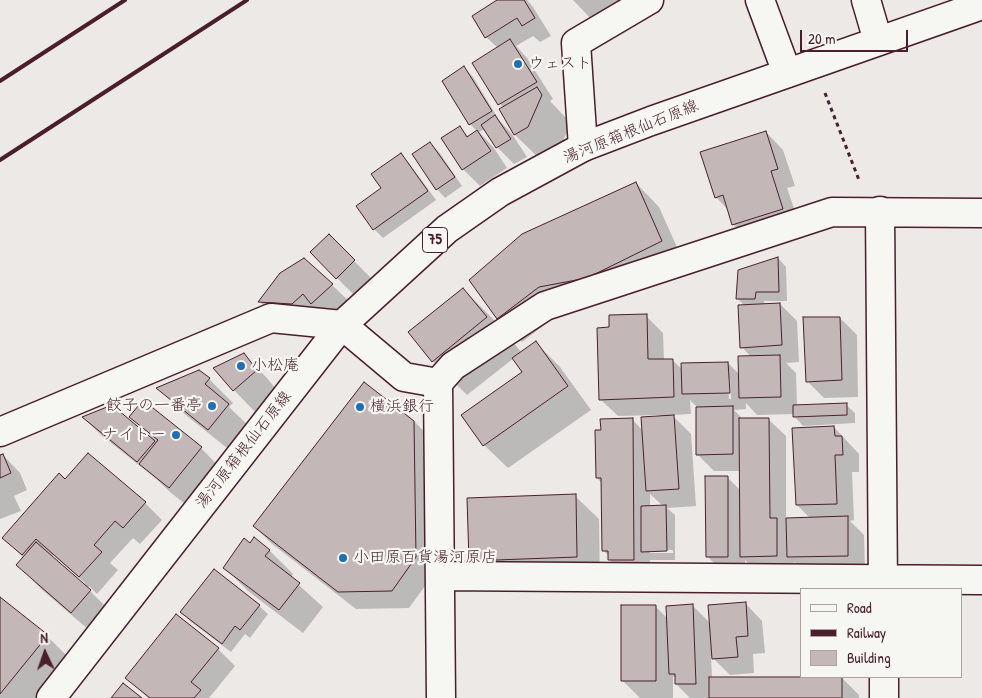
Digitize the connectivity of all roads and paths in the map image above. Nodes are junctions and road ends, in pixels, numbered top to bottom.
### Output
1 (649, 0) edge
2 (760, 0) edge
3 (866, 0) edge
4 (982, 5) edge
5 (878, 41) junction
6 (787, 73) junction
7 (825, 94) dead end
8 (583, 147) junction
9 (880, 212) junction
10 (982, 213) edge
11 (342, 326) junction
12 (438, 383) junction
13 (0, 432) edge
14 (440, 576) junction
15 (982, 580) edge
16 (883, 585) edge
17 (884, 678) edge
18 (51, 698) edge
19 (441, 698) edge
20 (884, 698) edge

1 - 8 street
2 - 6 street
3 - 5 street
4 - 5 street, 湯河原箱根仙石原線 / 75
5 - 6 street, 湯河原箱根仙石原線 / 75
6 - 8 street, 湯河原箱根仙石原線 / 75
7 - 9 path
8 - 11 street, 湯河原箱根仙石原線 / 75
9 - 10 street
9 - 12 street
9 - 16 street
11 - 12 street
11 - 13 street
11 - 18 street, 湯河原箱根仙石原線 / 75
12 - 14 street
14 - 16 street
14 - 19 street
15 - 16 street
17 - 20 street

